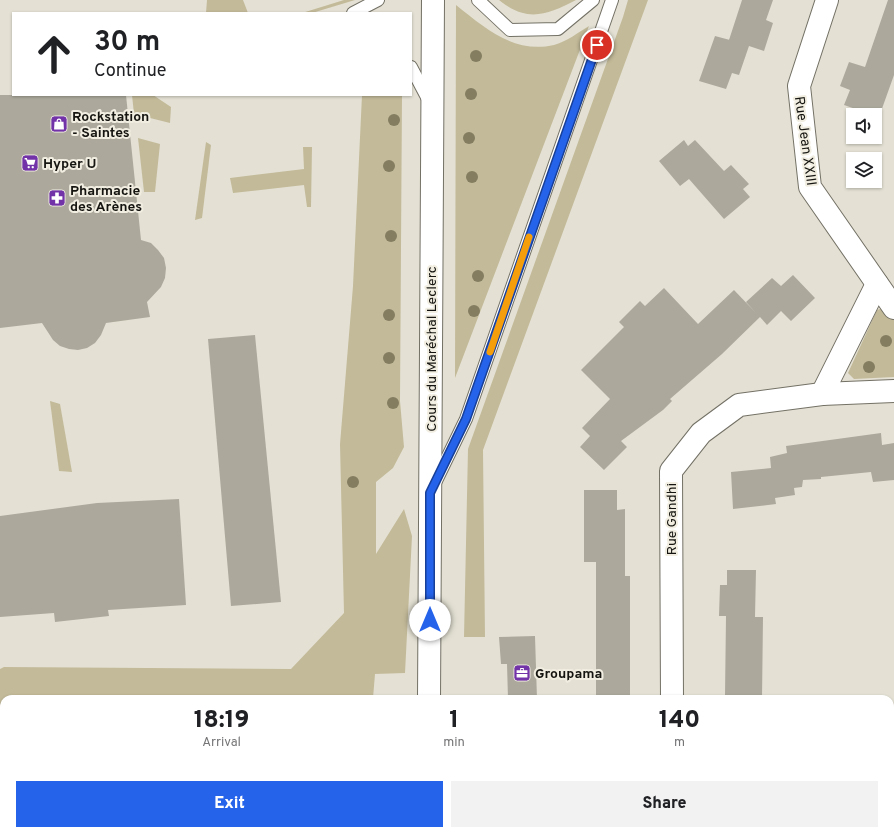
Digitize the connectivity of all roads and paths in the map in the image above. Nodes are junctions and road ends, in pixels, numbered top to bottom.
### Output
1 (378, 0) edge
2 (433, 0) edge
3 (478, 0) edge
4 (592, 0) edge
5 (612, 0) edge
6 (826, 0) edge
7 (355, 12) edge
8 (412, 69) edge
9 (433, 108) junction
10 (877, 284) junction
11 (894, 308) edge
12 (894, 391) edge
13 (822, 394) junction
14 (430, 493) junction
15 (429, 695) edge
16 (672, 695) edge

1 - 7 lane
2 - 9 street, Cours du Maréchal Leclerc
3 - 4 lane
5 - 14 lane
6 - 10 street, Rue Jean XXIII
8 - 9 lane
9 - 14 street, Cours du Maréchal Leclerc
10 - 11 street, Rue Jean XXIII
10 - 13 street
12 - 13 street, Rue Gandhi
13 - 16 street, Rue Gandhi
14 - 15 street, Cours du Maréchal Leclerc

